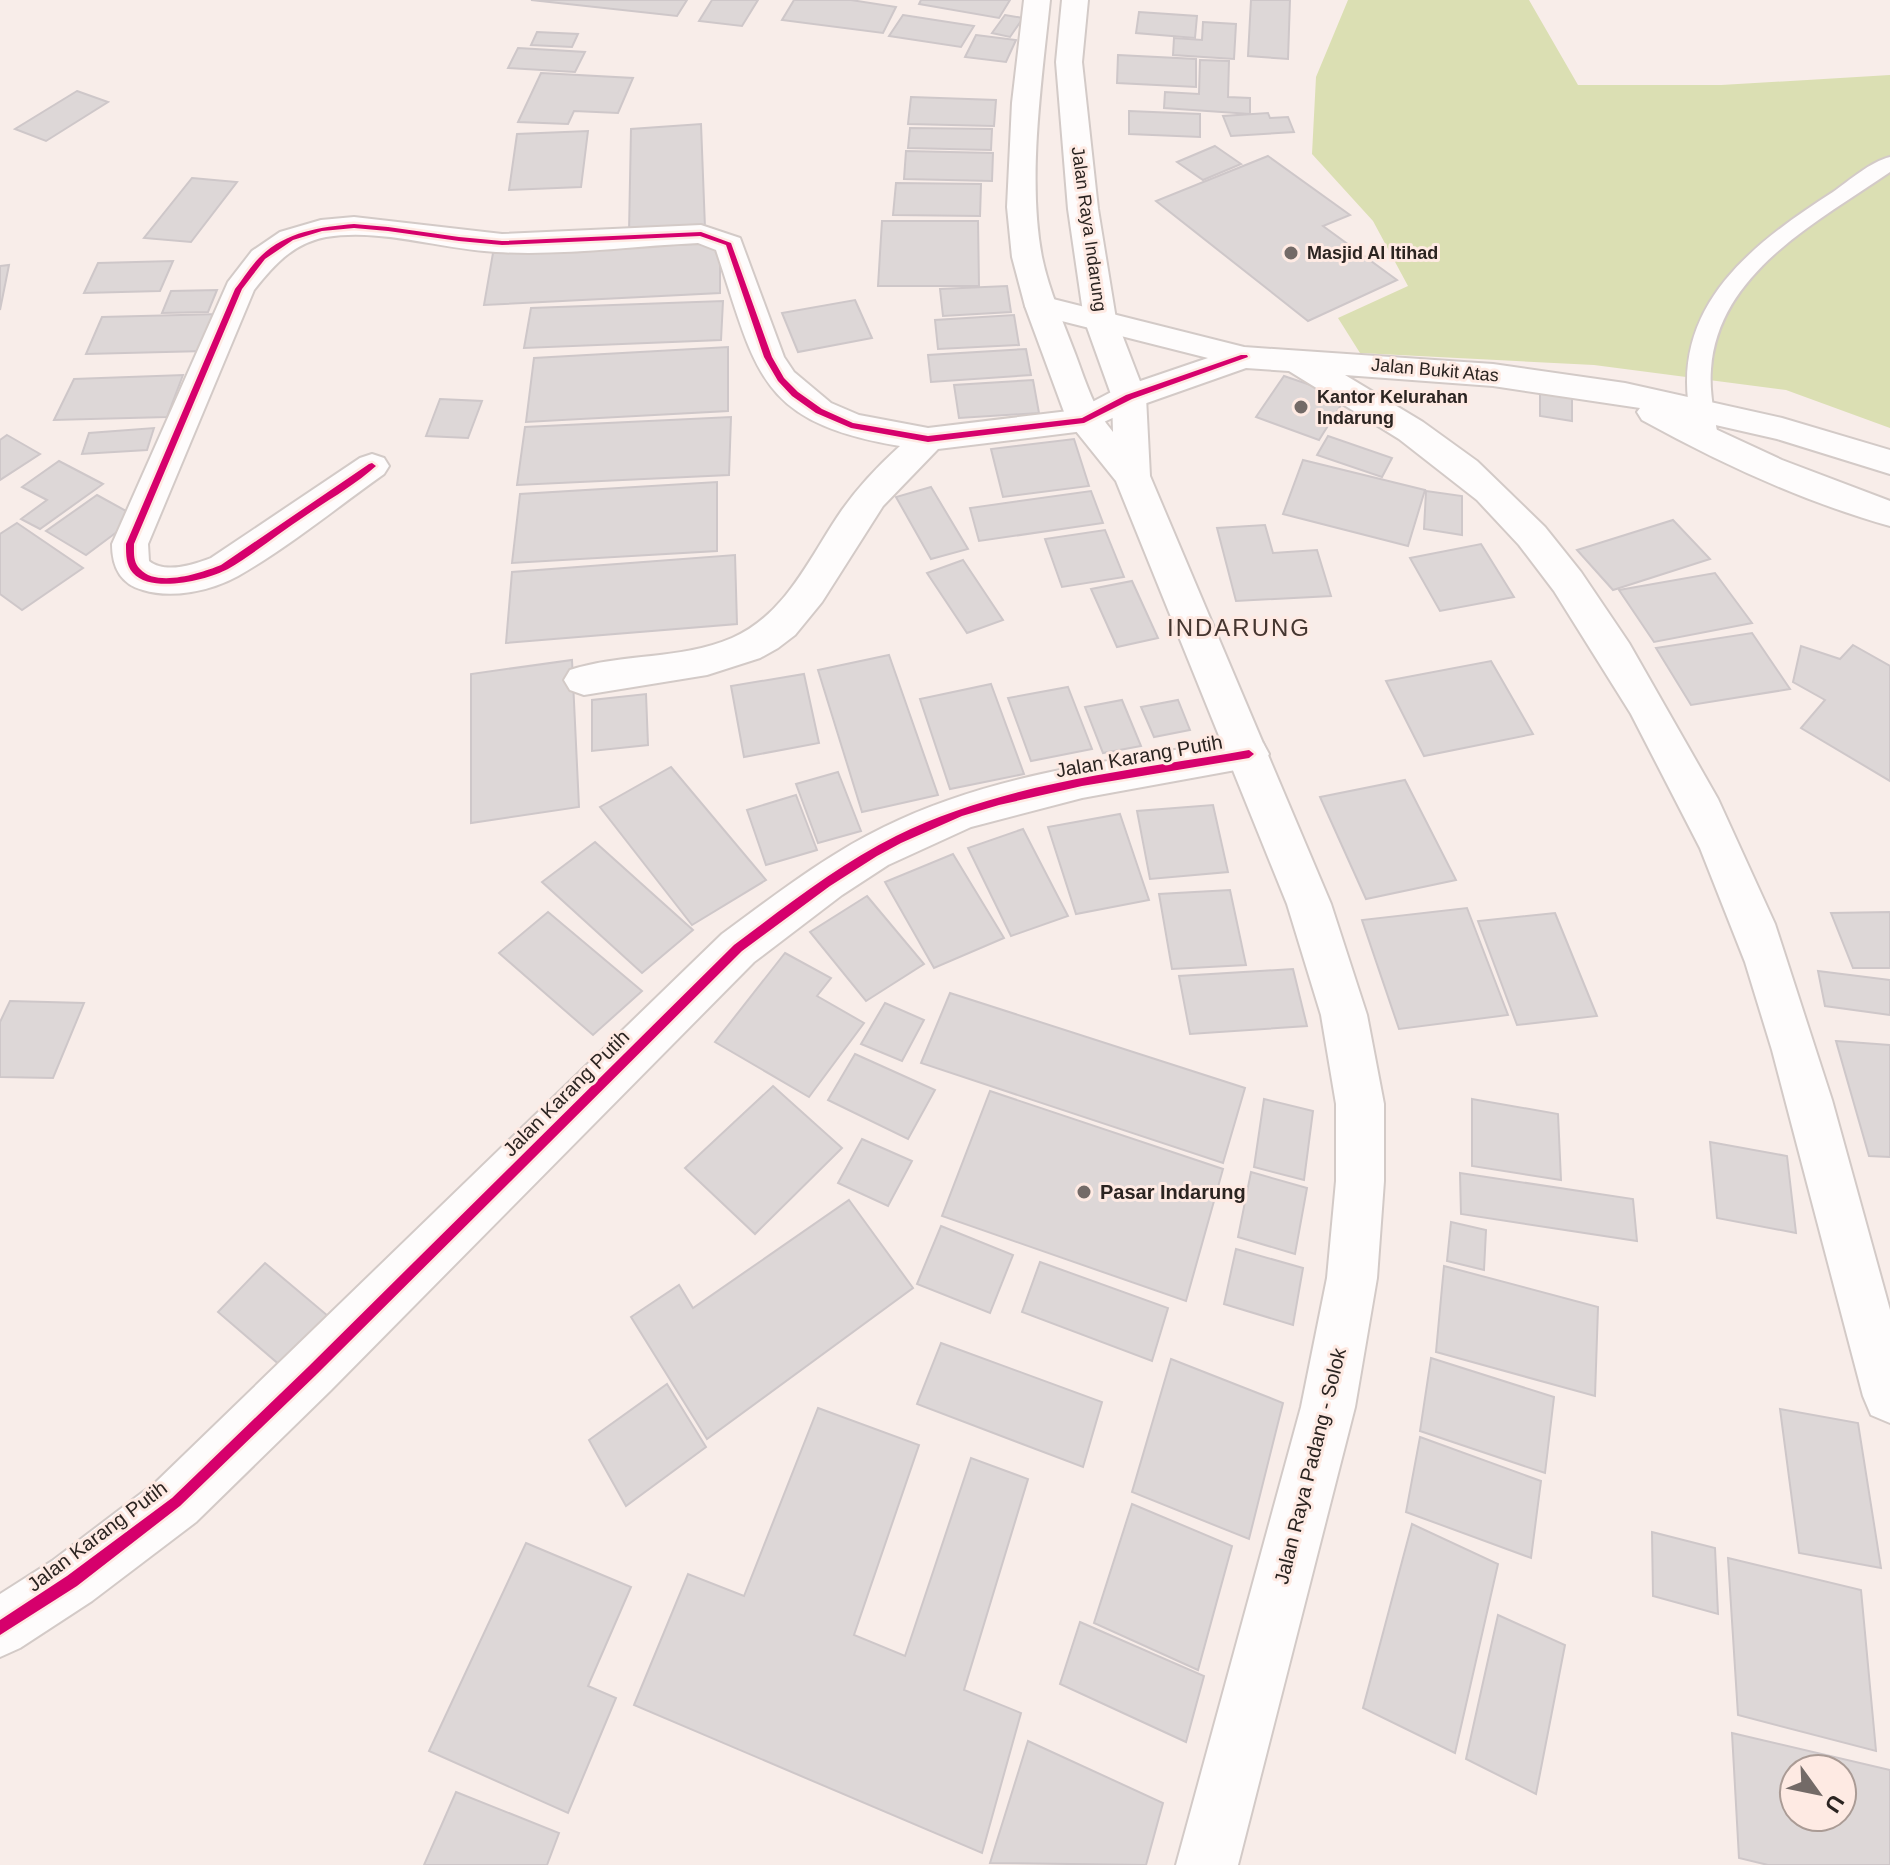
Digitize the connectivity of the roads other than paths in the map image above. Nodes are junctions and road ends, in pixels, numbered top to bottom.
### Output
1 (1037, 0) edge
2 (1075, 0) edge
3 (1890, 163) edge
4 (1041, 306) junction
5 (1100, 319) junction
6 (1244, 357) junction
7 (1297, 361) junction
8 (1129, 397) junction
9 (1084, 420) junction
10 (1705, 426) junction
11 (928, 439) junction
12 (1890, 462) edge
13 (372, 466) dead end
14 (1132, 476) junction
15 (1890, 514) edge
16 (584, 680) dead end
17 (1249, 754) junction
18 (1890, 1396) edge
19 (0, 1628) edge
20 (1207, 1865) edge

1 - 4 main road
2 - 5 main road, Jalan Raya Indarung
3 - 10 lane
4 - 5 main road
4 - 9 main road
5 - 6 main road
5 - 8 main road, Jalan Raya Indarung
6 - 7 main road, Jalan Bukit Atas
6 - 8 main road
7 - 10 main road, Jalan Bukit Atas
7 - 18 main road
8 - 9 main road
8 - 14 main road, Jalan Raya Indarung
9 - 11 main road
9 - 14 main road
10 - 12 main road, Jalan Bukit Atas
10 - 15 main road, Jalan Bukit Atas
11 - 13 main road
11 - 16 main road
14 - 17 main road, Jalan Raya Padang - Solok
17 - 19 main road, Jalan Karang Putih
17 - 20 main road, Jalan Raya Padang - Solok

